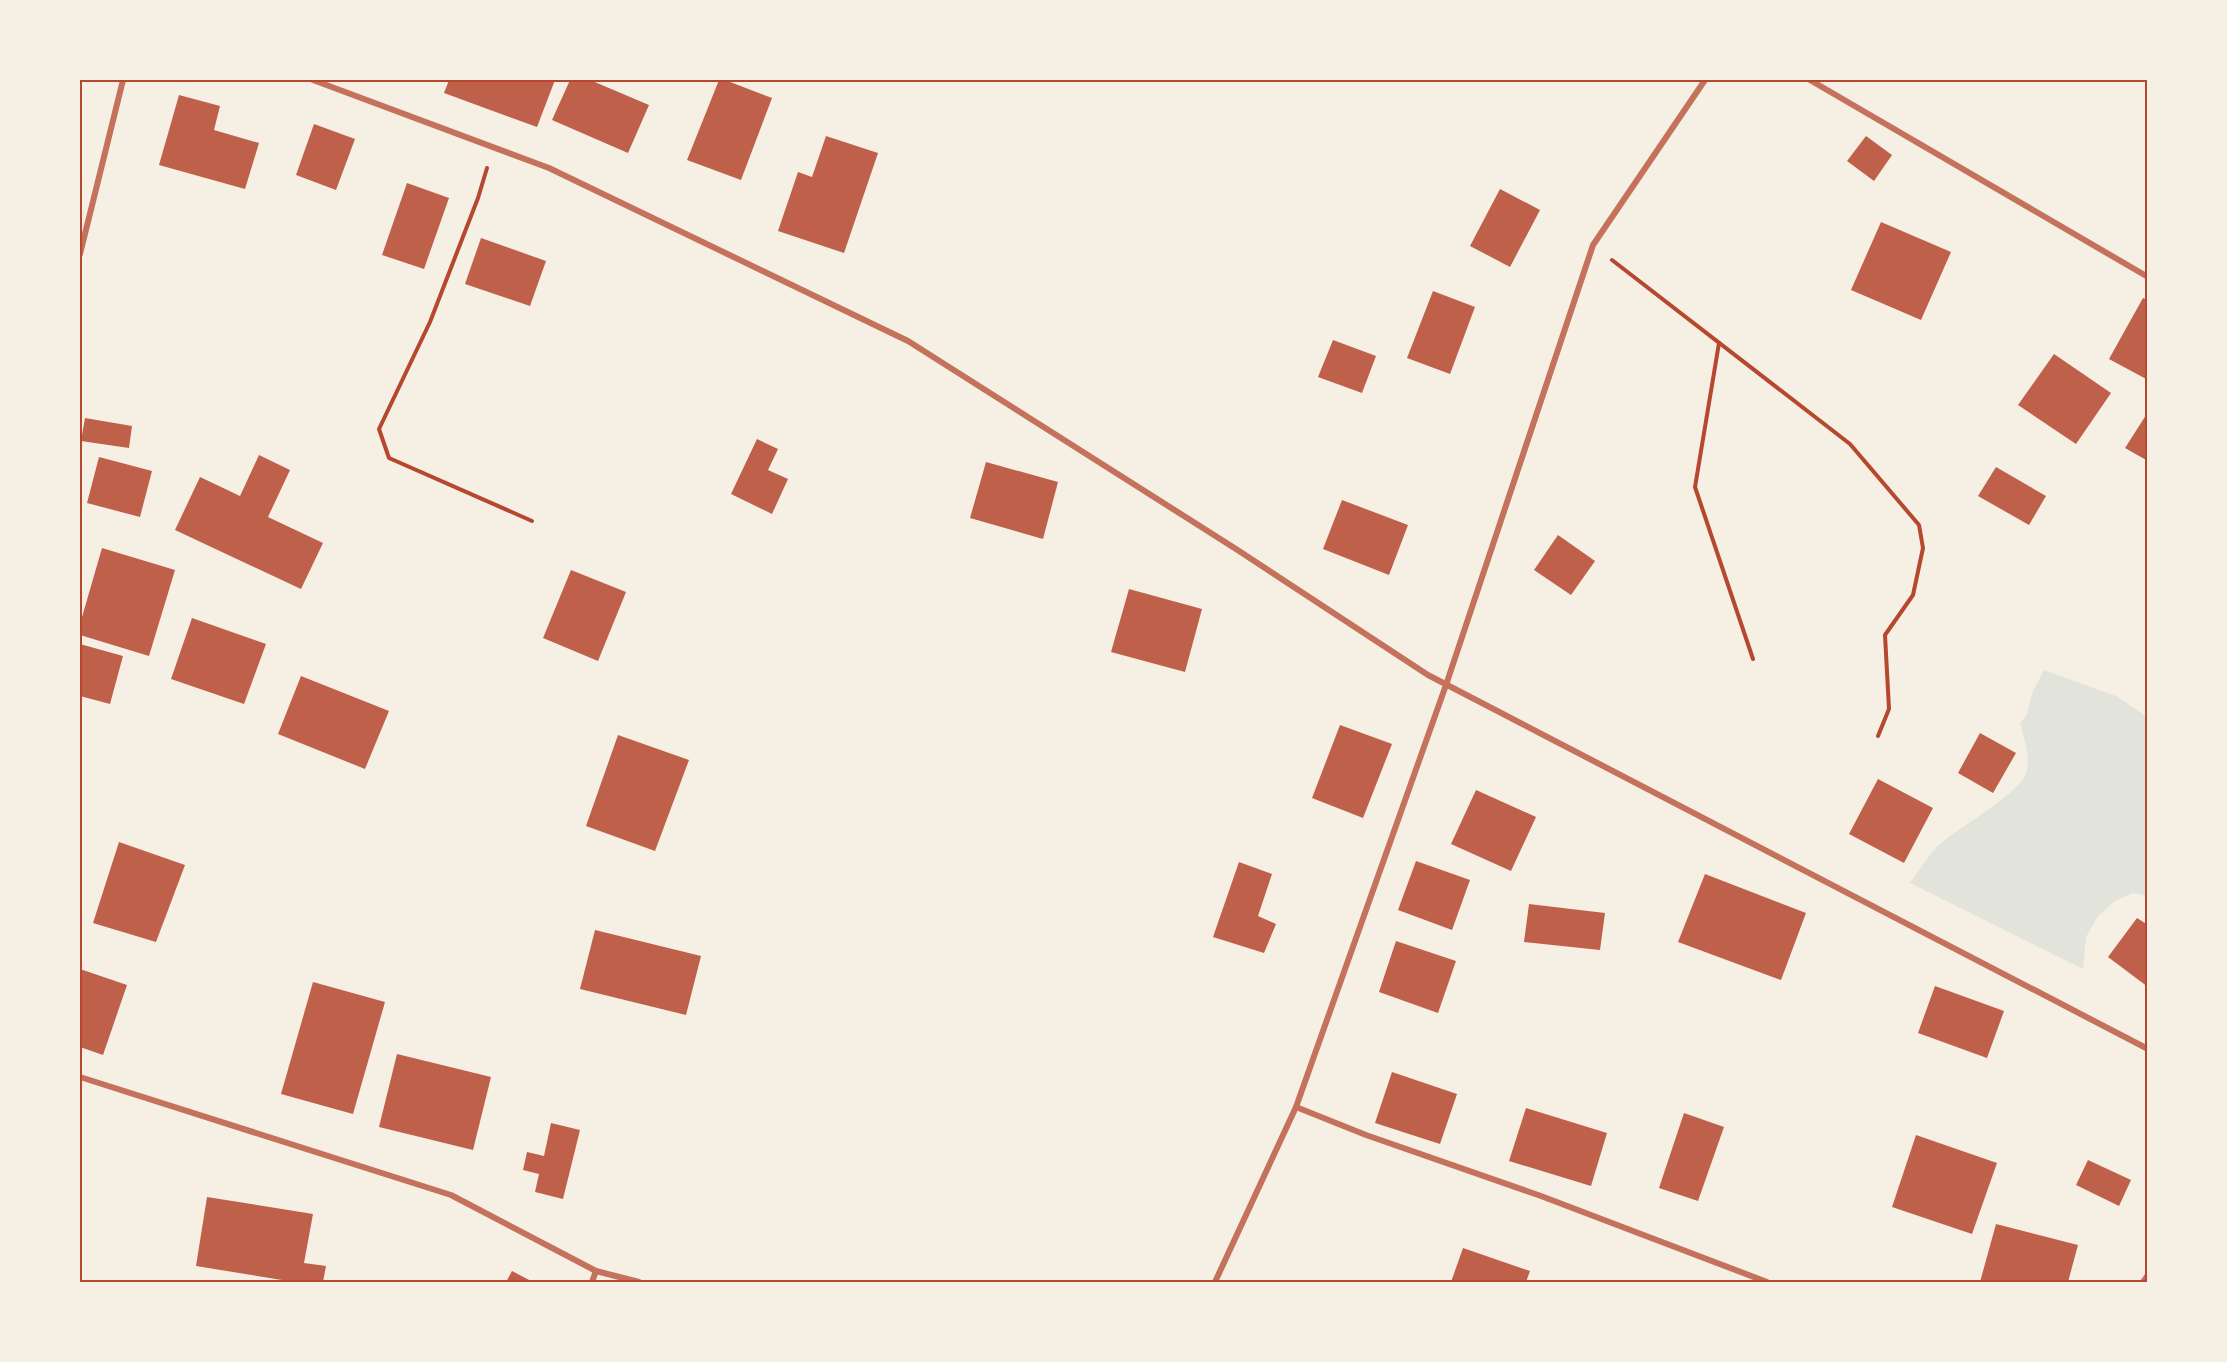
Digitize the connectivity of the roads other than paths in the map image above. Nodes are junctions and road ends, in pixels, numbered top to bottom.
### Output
1 (123, 80) edge
2 (313, 80) edge
3 (1705, 80) edge
4 (1810, 80) edge
5 (80, 254) edge
6 (2148, 277) edge
7 (1446, 686) junction
8 (2148, 1049) edge
9 (80, 1077) edge
10 (1296, 1107) junction
11 (596, 1271) junction
12 (2148, 1275) edge
13 (592, 1282) edge
14 (639, 1282) edge
15 (1215, 1282) edge
16 (1767, 1282) edge
17 (2143, 1282) edge

1 - 5 street
2 - 7 street
3 - 7 street
4 - 6 street
7 - 8 street
7 - 10 street
9 - 11 street
10 - 15 street
10 - 16 street
11 - 13 street
11 - 14 street
12 - 17 street

